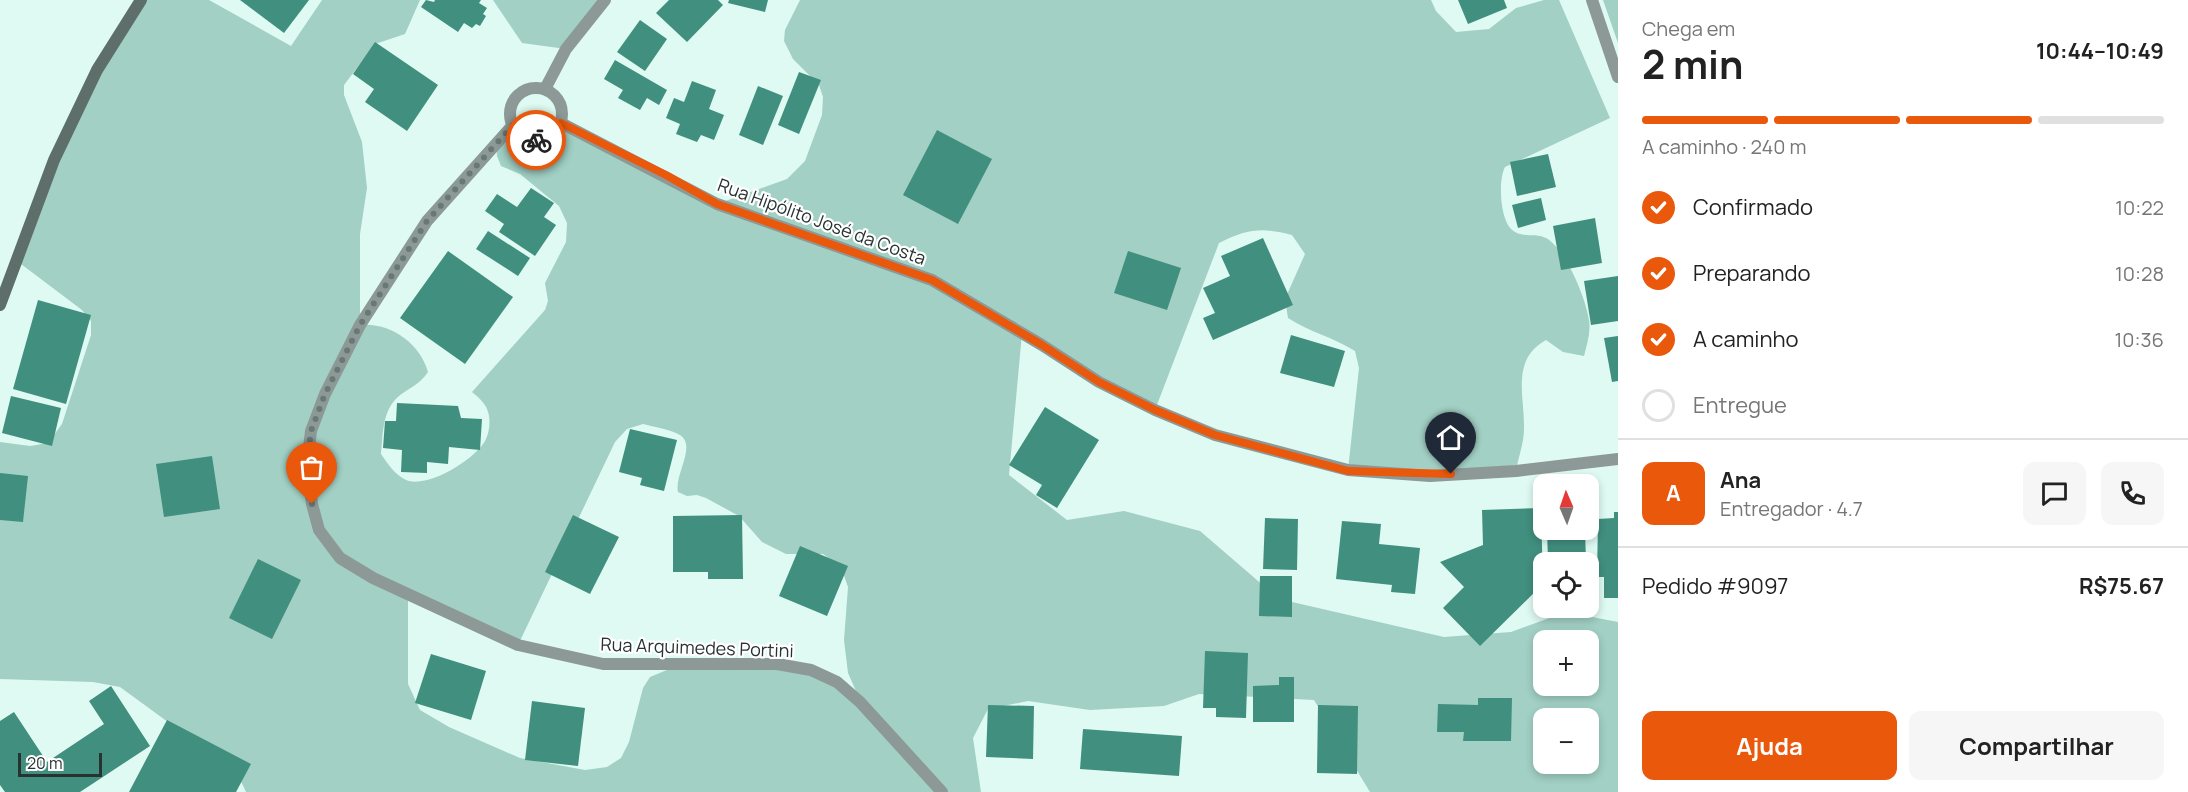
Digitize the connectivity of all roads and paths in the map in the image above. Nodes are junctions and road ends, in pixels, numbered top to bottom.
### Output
1 (141, 0) edge
2 (605, 0) edge
3 (1592, 0) edge
4 (1618, 77) edge
5 (545, 89) junction
6 (561, 123) junction
7 (513, 125) junction
8 (0, 305) edge
9 (1618, 459) edge
10 (942, 792) edge

1 - 8 street
2 - 5 street
3 - 4 street
5 - 6 street
5 - 7 street
6 - 7 street
6 - 9 street, Rua Hipólito José da Costa
7 - 10 street, Rua Arquimedes Portini

